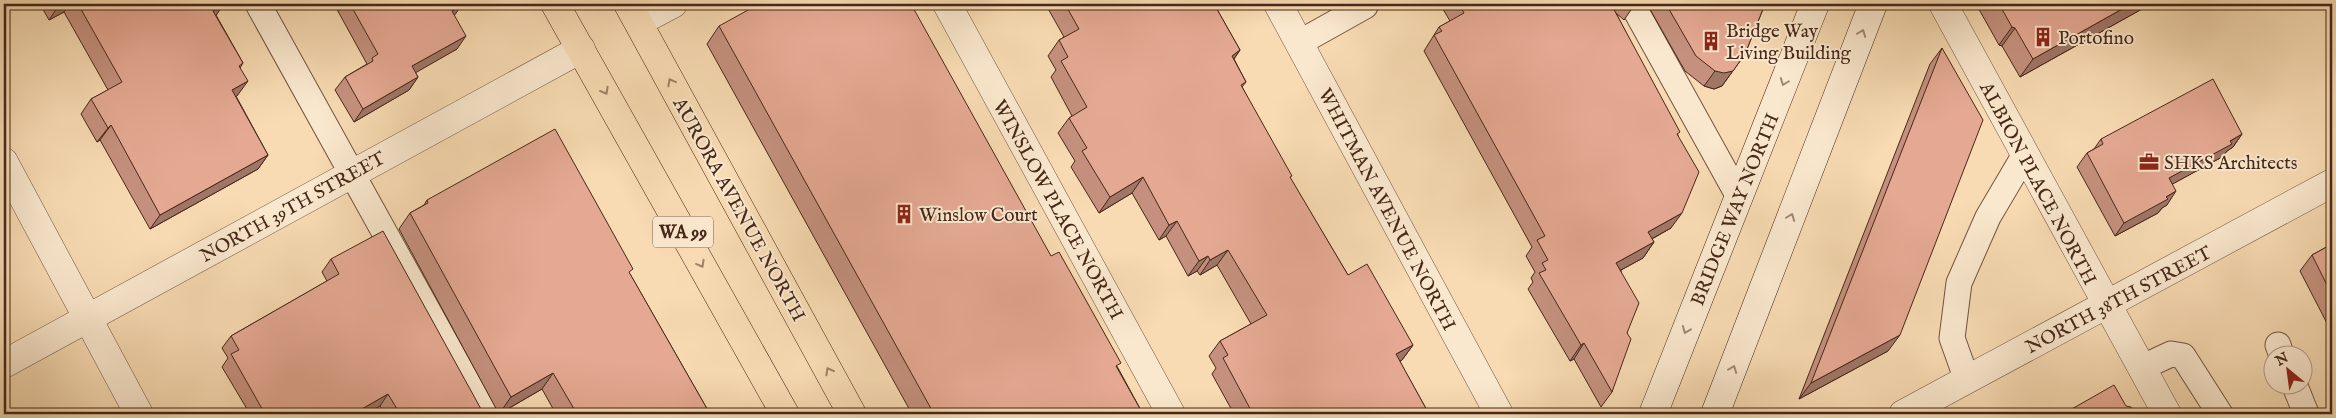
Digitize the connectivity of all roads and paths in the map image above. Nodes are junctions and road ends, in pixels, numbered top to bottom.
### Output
1 (258, 4) edge
2 (555, 4) edge
3 (673, 4) edge
4 (947, 4) edge
5 (1278, 4) edge
6 (1365, 4) edge
7 (1632, 4) edge
8 (1815, 4) edge
9 (1874, 4) edge
10 (1942, 4) edge
11 (633, 13) edge
12 (1299, 43) junction
13 (581, 49) junction
14 (2024, 156) junction
15 (4, 162) edge
16 (351, 174) junction
17 (2332, 183) edge
18 (1739, 197) junction
19 (2106, 306) junction
20 (87, 318) junction
21 (4, 364) edge
22 (2141, 368) junction
23 (1967, 380) junction
24 (2299, 396) edge
25 (139, 414) edge
26 (485, 414) edge
27 (785, 414) edge
28 (852, 414) edge
29 (1171, 414) edge
30 (1499, 414) edge
31 (1653, 414) edge
32 (1715, 414) edge
33 (1903, 414) edge
34 (2167, 414) edge
35 (2220, 414) edge
36 (2304, 414) edge

1 - 16 lane
2 - 13 highway, WA 99
3 - 11 street
4 - 29 street, WINSLOW PLACE NORTH
5 - 12 street, WHITMAN AVENUE NORTH
6 - 12 lane
7 - 18 lane
8 -> 18 street, BRIDGE WAY NORTH
32 -> 9 street
10 - 14 street, ALBION PLACE NORTH
28 -> 11 highway, AURORA AVENUE NORTH / WA 99
12 - 30 street, WHITMAN AVENUE NORTH
13 - 16 street, NORTH 39TH STREET
13 -> 27 highway, WA 99
14 - 19 street, ALBION PLACE NORTH
14 - 23 lane
15 - 20 street
16 - 20 street, NORTH 39TH STREET
16 - 26 lane
17 - 19 street, NORTH 38TH STREET
18 -> 31 street, BRIDGE WAY NORTH
19 - 22 street, ALBION PLACE NORTH
19 - 23 street, NORTH 38TH STREET
20 - 21 street, NORTH 39TH STREET
20 - 25 street
22 - 34 street, ALBION PLACE NORTH
22 - 35 lane
23 - 33 street, NORTH 38TH STREET
24 - 36 lane

